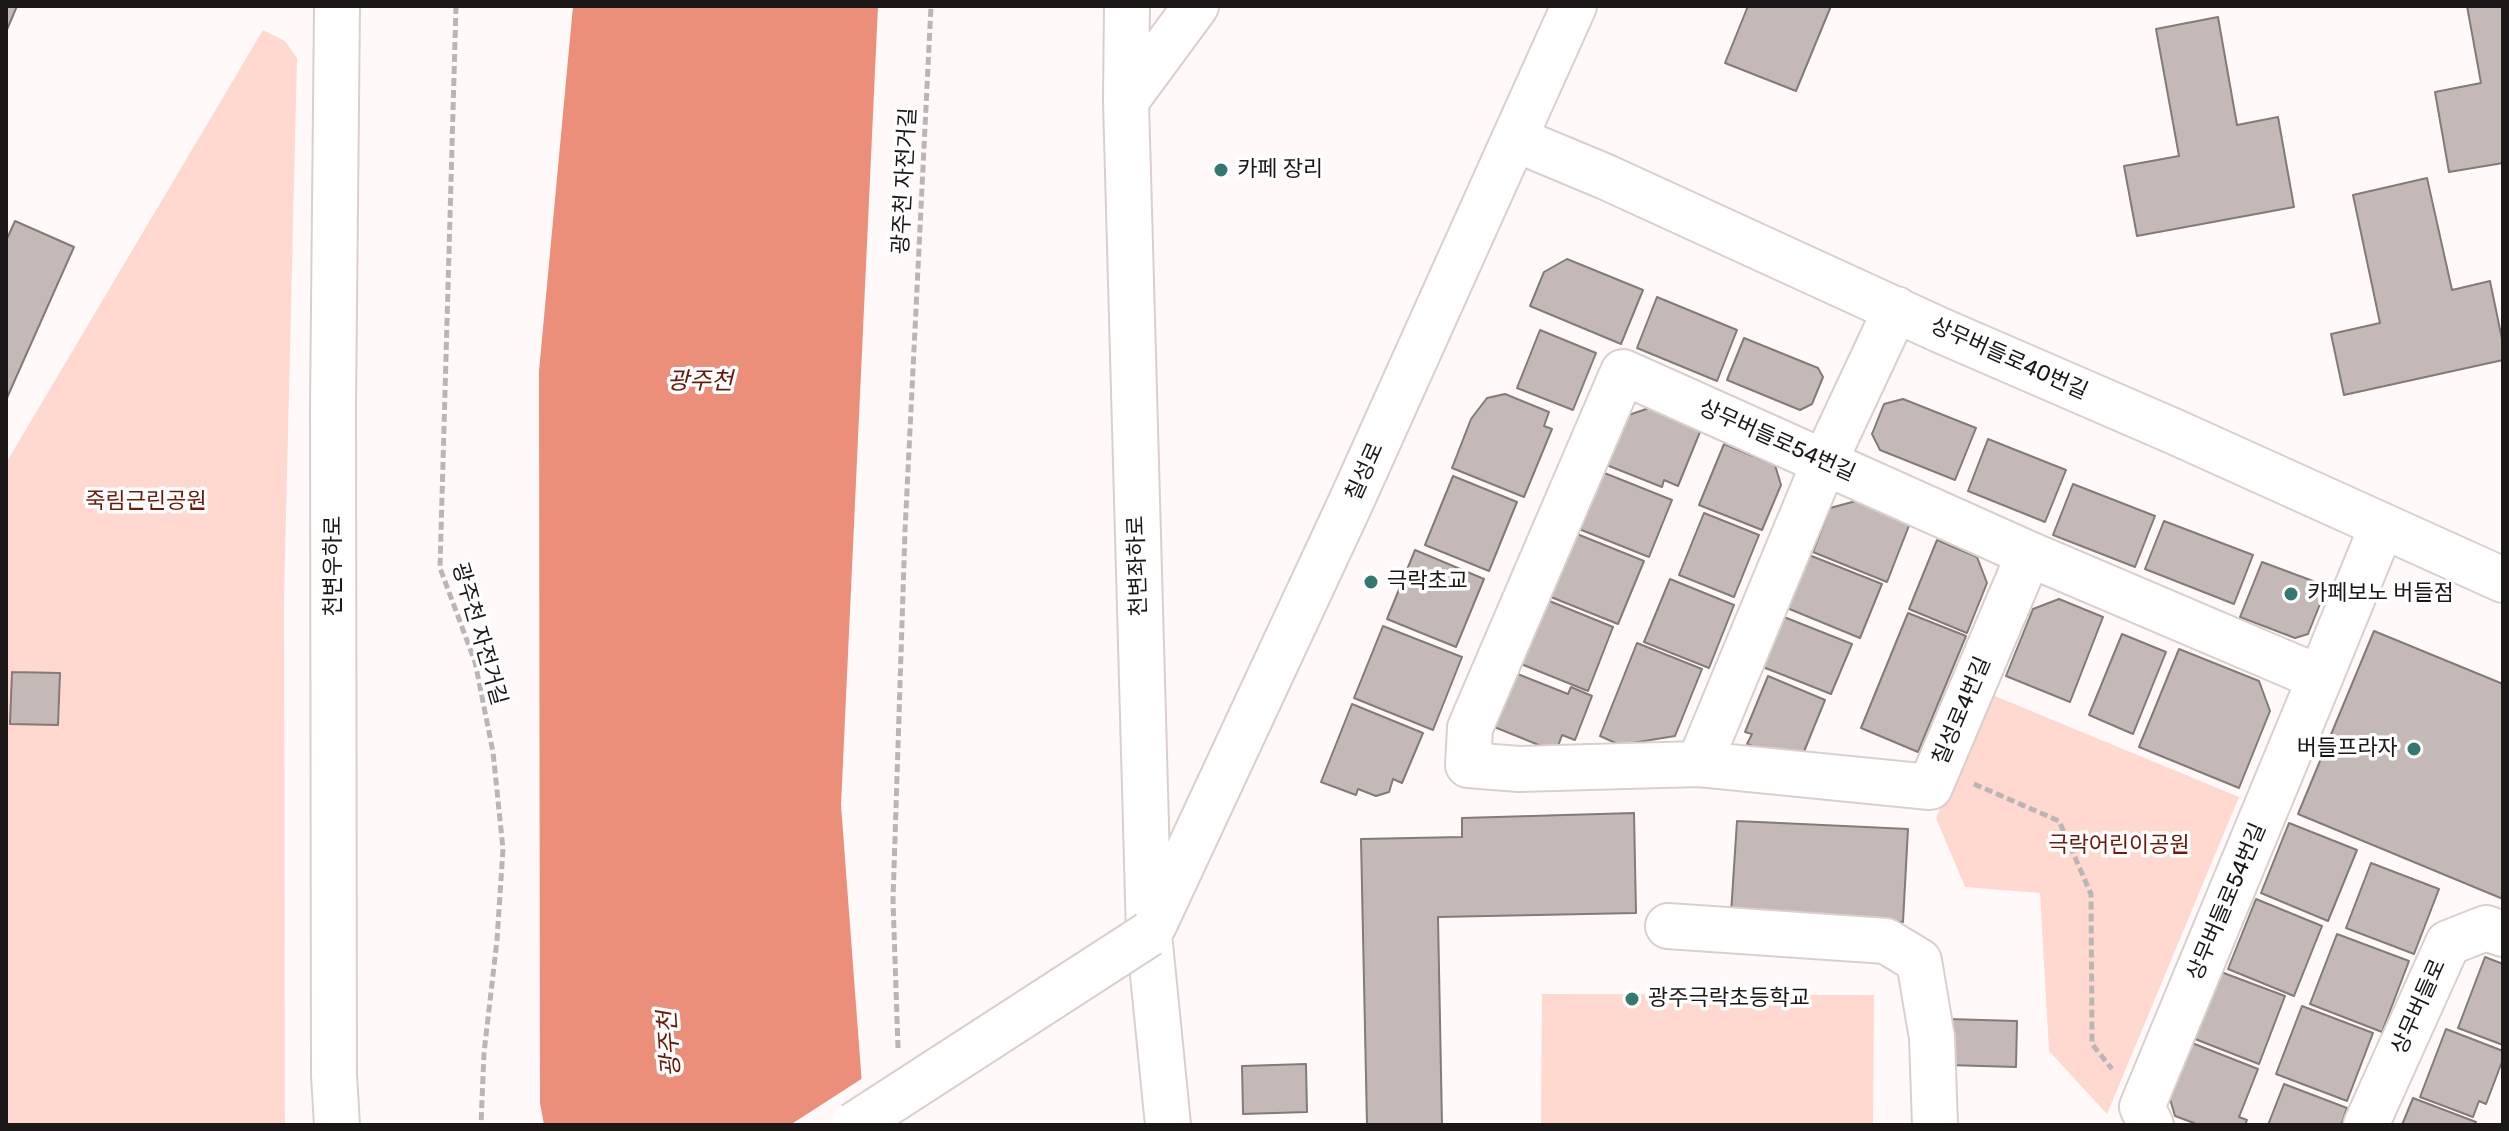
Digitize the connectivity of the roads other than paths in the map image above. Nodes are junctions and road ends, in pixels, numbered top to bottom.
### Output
1 (337, 6) edge
2 (1127, 6) edge
3 (1196, 6) edge
4 (1574, 6) edge
5 (1126, 101) junction
6 (1515, 139) junction
7 (1896, 309) junction
8 (1824, 463) junction
9 (2382, 526) junction
10 (2029, 554) junction
11 (2503, 580) edge
12 (2320, 678) junction
13 (1699, 764) junction
14 (1468, 765) joint
15 (1668, 926) dead end
16 (1149, 934) junction
17 (2503, 934) edge
18 (334, 1075) junction
19 (2147, 1116) edge
20 (315, 1125) edge
21 (337, 1125) edge
22 (854, 1125) edge
23 (1168, 1125) edge
24 (1935, 1125) edge
25 (2366, 1125) edge

1 - 18 street, 천변우하로
2 - 5 street, 천변좌하로
3 - 5 street
4 - 6 street, 칠성로
5 - 16 street, 천변좌하로
6 - 7 street, 상무버들로40번길
6 - 16 street, 칠성로
7 - 8 street
7 - 9 street, 상무버들로40번길
8 - 10 street, 상무버들로54번길
8 - 13 street
8 - 14 street, 상무버들로54번길
9 - 11 street, 상무버들로40번길
9 - 12 street, 상무버들로54번길
10 - 12 street, 상무버들로54번길
10 - 13 street, 칠성로4번길
12 - 19 street, 상무버들로54번길
13 - 14 street, 칠성로4번길
15 - 24 street
16 - 22 street, bridge
16 - 23 street, 천변좌하로
17 - 25 street, 상무버들로
18 - 20 street
18 - 21 street, 천변우하로

